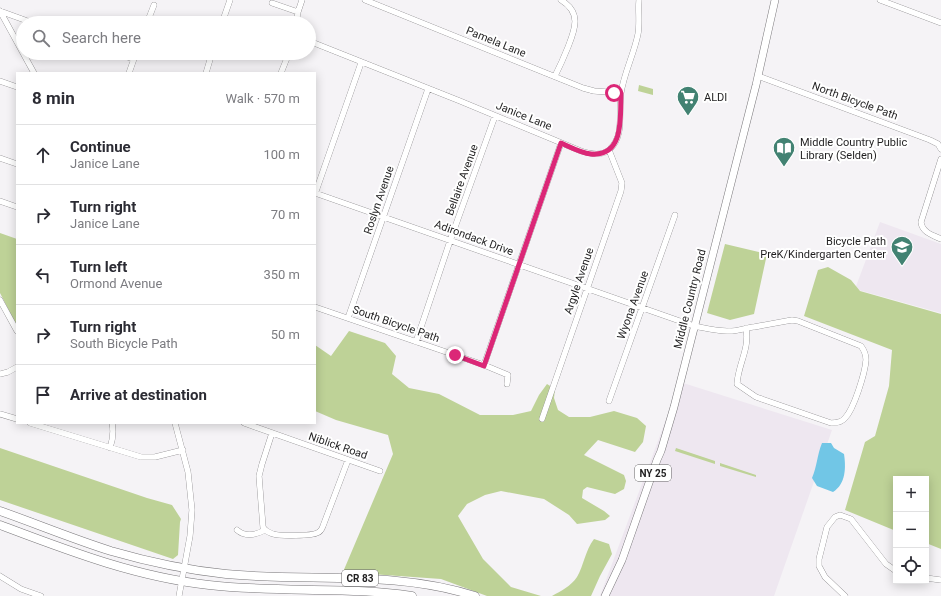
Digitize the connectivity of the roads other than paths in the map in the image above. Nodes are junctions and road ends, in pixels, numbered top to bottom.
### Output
1 (230, 0) edge
2 (302, 0) edge
3 (365, 0) edge
4 (561, 0) edge
5 (639, 0) edge
6 (775, 0) edge
7 (880, 0) edge
8 (272, 3) dead end
9 (154, 5) dead end
10 (0, 11) edge
11 (298, 12) junction
12 (150, 16) edge
13 (224, 16) edge
14 (297, 16) edge
15 (16, 17) edge
16 (941, 23) edge
17 (16, 40) edge
18 (316, 44) edge
19 (27, 60) edge
20 (133, 60) edge
21 (210, 60) edge
22 (286, 60) edge
23 (361, 63) junction
24 (33, 72) edge
25 (129, 72) edge
26 (206, 72) edge
27 (281, 72) edge
28 (555, 76) junction
29 (758, 76) junction
30 (0, 81) edge
31 (16, 87) edge
32 (428, 89) junction
33 (621, 93) junction
34 (495, 116) junction
35 (561, 143) junction
36 (941, 149) edge
37 (609, 150) junction
38 (0, 158) edge
39 (941, 159) edge
40 (16, 164) edge
41 (316, 190) edge
42 (316, 193) edge
43 (0, 201) edge
44 (16, 208) edge
45 (675, 215) dead end
46 (384, 216) junction
47 (941, 239) edge
48 (450, 241) junction
49 (519, 265) junction
50 (587, 288) junction
51 (1, 302) edge
52 (316, 307) edge
53 (643, 308) junction
54 (348, 318) junction
55 (694, 326) junction
56 (746, 328) junction
57 (16, 329) edge
58 (416, 342) junction
59 (484, 366) junction
60 (16, 368) edge
61 (0, 374) edge
62 (507, 384) dead end
63 (609, 401) dead end
64 (0, 414) edge
65 (16, 419) edge
66 (542, 419) dead end
67 (33, 424) edge
68 (112, 424) edge
69 (175, 424) edge
70 (247, 424) edge
71 (272, 433) junction
72 (110, 448) junction
73 (183, 450) junction
74 (348, 460) junction
75 (380, 471) dead end
76 (0, 511) edge
77 (0, 525) edge
78 (237, 530) dead end
79 (265, 530) junction
80 (184, 568) junction
81 (893, 569) edge
82 (0, 576) edge
83 (929, 578) edge
84 (941, 580) edge
85 (182, 582) junction
86 (41, 596) edge
87 (179, 596) edge
88 (412, 596) edge
89 (475, 596) edge
90 (605, 596) edge
91 (845, 596) edge

1 - 13 street
2 - 11 street
3 - 28 street, Pamela Lane
4 - 28 street
5 - 33 street
6 - 29 main road, Middle Country Road / NY 25
7 - 16 street
8 - 11 street
9 - 12 street
10 - 15 street
10 - 17 street
11 - 14 street
18 - 23 street, Janice Lane
19 - 24 street
20 - 25 street
21 - 26 street
22 - 27 street
23 - 32 street, Janice Lane
23 - 41 street
28 - 33 street, Pamela Lane
29 - 36 street, North Bicycle Path
29 - 55 main road, Middle Country Road / NY 25
30 - 31 street
32 - 34 street, Janice Lane
32 - 46 street, Roslyn Avenue
33 - 37 street
34 - 35 street, Janice Lane
34 - 48 street, Bellaire Avenue
35 - 37 street, Janice Lane
35 - 49 street
37 - 50 street, Argyle Avenue
38 - 40 street
39 - 47 street
42 - 46 street, Adirondack Drive
43 - 44 street
45 - 53 street, Wyona Avenue
46 - 48 street, Adirondack Drive
46 - 54 street, Roslyn Avenue
48 - 49 street, Adirondack Drive
48 - 58 street, Bellaire Avenue
49 - 50 street, Adirondack Drive
49 - 59 street
50 - 53 street, Adirondack Drive
50 - 66 street, Argyle Avenue
51 - 57 street
52 - 54 street, South Bicycle Path
53 - 55 street, Adirondack Drive
53 - 63 street, Wyona Avenue
54 - 58 street, South Bicycle Path
55 - 56 street, Adirondack Drive
55 - 90 main road, Middle Country Road / NY 25
56 - 56 street, Adirondack Drive
58 - 59 street, South Bicycle Path
59 - 62 street, South Bicycle Path
60 - 61 street
64 - 65 street
67 - 72 street
68 - 72 street
69 - 73 street
70 - 71 street, Niblick Road
71 - 74 street, Niblick Road
71 - 79 street
72 - 73 street
73 - 80 street
74 - 75 street, Niblick Road
74 - 79 street
76 - 80 highway, CR 83
77 - 85 highway, CR 83
78 - 79 street
80 - 85 street
80 - 89 highway, CR 83
81 - 91 street
82 - 86 street
83 - 84 street
85 - 87 street
85 - 88 highway, CR 83

